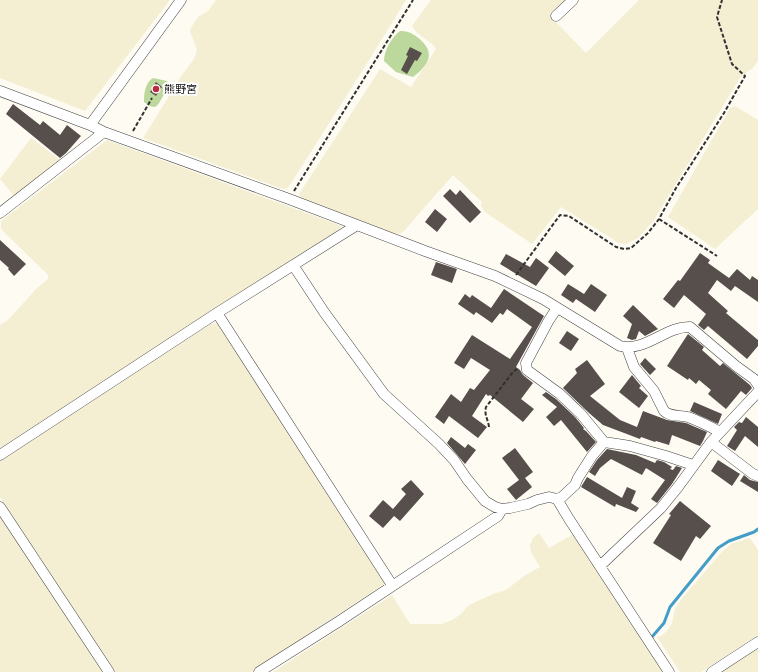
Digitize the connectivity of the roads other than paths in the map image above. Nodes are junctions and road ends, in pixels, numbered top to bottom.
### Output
1 (181, 0) edge
2 (573, 0) edge
3 (556, 16) dead end
4 (0, 90) edge
5 (90, 125) junction
6 (104, 132) junction
7 (0, 213) edge
8 (357, 225) junction
9 (293, 265) junction
10 (557, 308) junction
11 (217, 313) junction
12 (627, 348) junction
13 (758, 385) edge
14 (758, 392) edge
15 (720, 432) junction
16 (604, 442) junction
17 (710, 442) junction
18 (0, 454) edge
19 (693, 465) junction
20 (758, 476) edge
21 (557, 499) junction
22 (0, 507) edge
23 (502, 509) junction
24 (600, 566) junction
25 (392, 585) junction
26 (758, 642) edge
27 (109, 672) edge
28 (259, 672) edge
29 (669, 672) edge
30 (712, 672) edge

1 - 5 street
2 - 3 street
4 - 5 street
5 - 6 street
6 - 7 street
6 - 8 street
8 - 9 street
8 - 10 street
9 - 11 street
9 - 23 street
10 - 12 street
10 - 16 street
11 - 18 street
11 - 25 street
12 - 13 street
12 - 15 street
14 - 15 street
15 - 17 street
16 - 19 street
16 - 21 street
17 - 19 street
17 - 20 street
19 - 24 street
21 - 23 street
21 - 24 street
22 - 27 street
23 - 25 street
24 - 29 street
25 - 28 street
26 - 30 street

